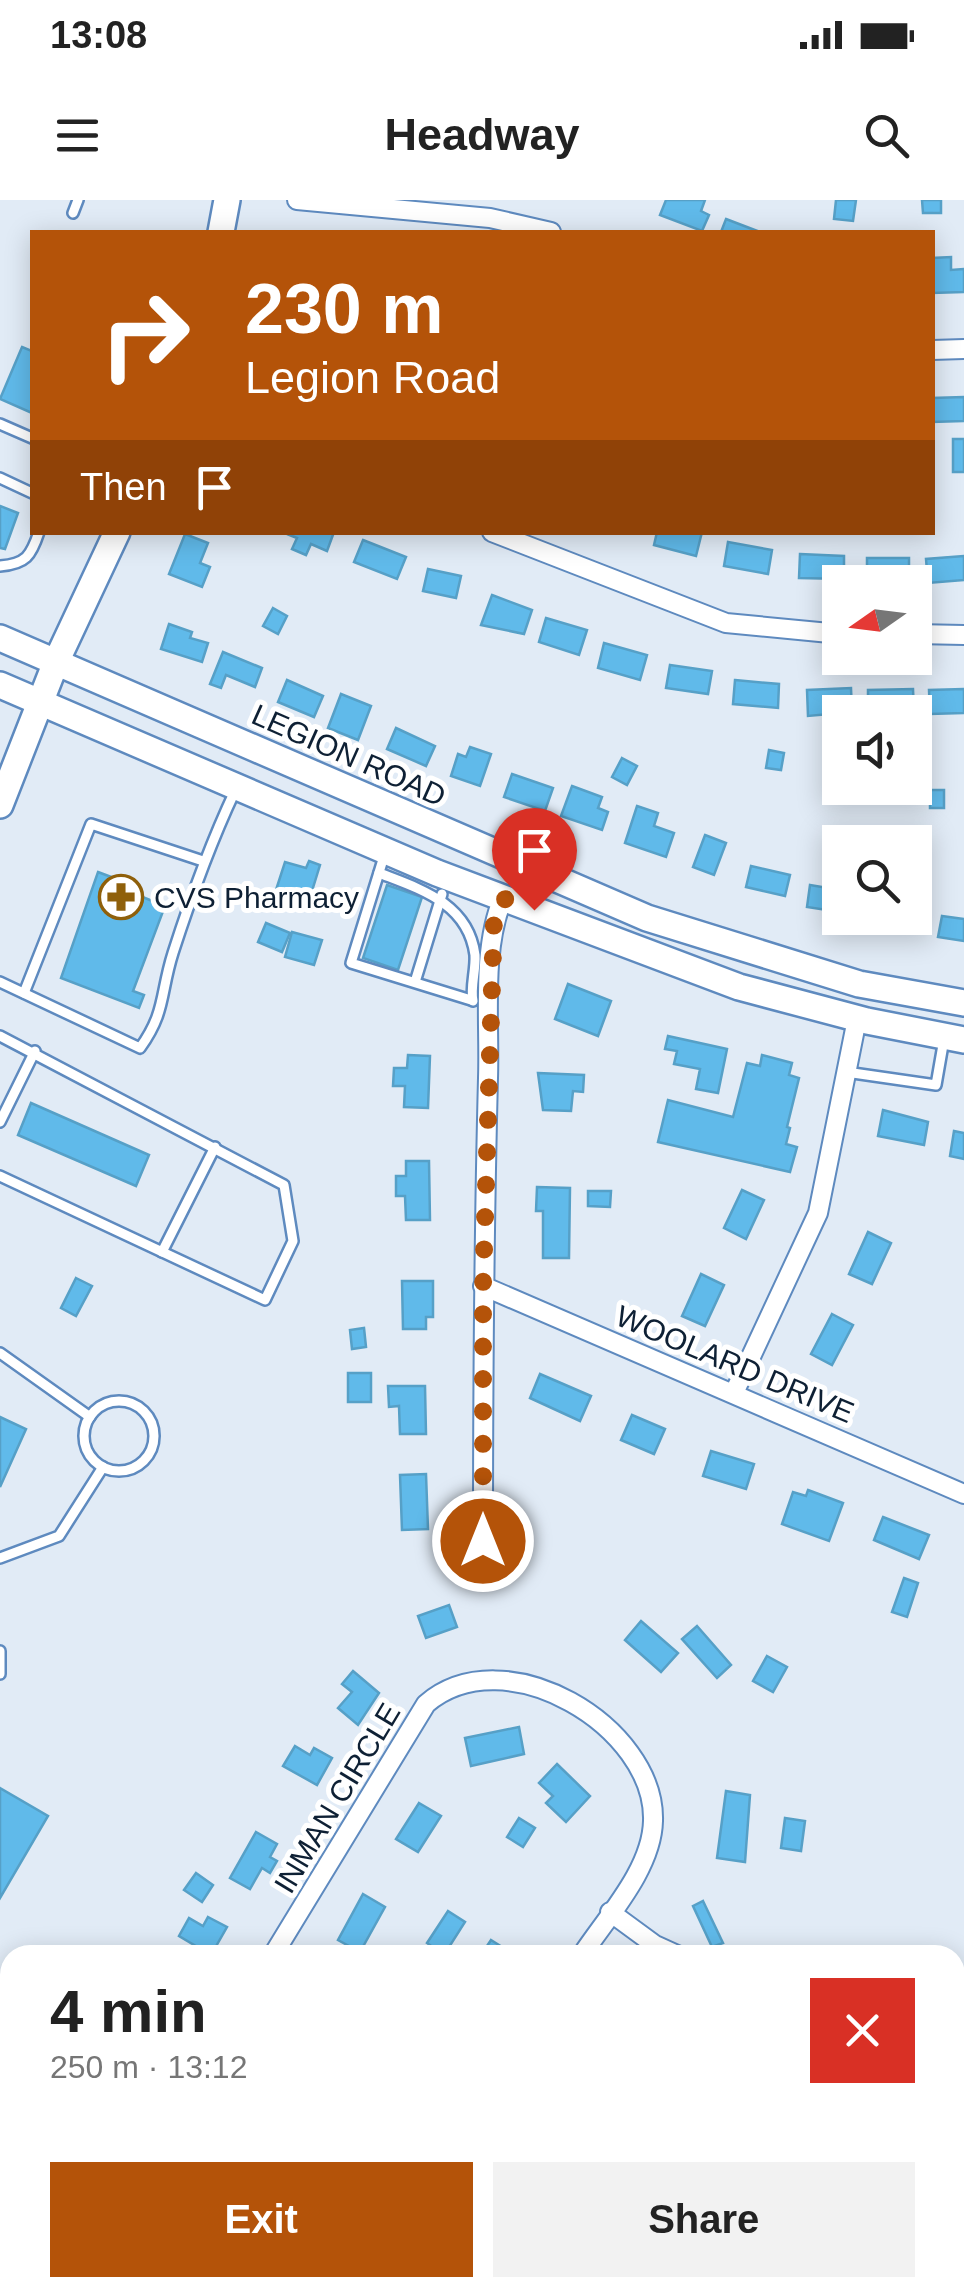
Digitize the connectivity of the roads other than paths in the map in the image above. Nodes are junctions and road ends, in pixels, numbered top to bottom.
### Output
1 (78, 200) edge
2 (227, 200) edge
3 (297, 200) edge
4 (73, 212) dead end
5 (220, 230) edge
6 (541, 230) edge
7 (964, 349) edge
8 (935, 350) edge
9 (0, 424) edge
10 (30, 437) edge
11 (0, 478) edge
12 (30, 492) edge
13 (39, 535) edge
14 (117, 535) edge
15 (500, 535) edge
16 (0, 566) edge
17 (822, 633) edge
18 (932, 634) edge
19 (964, 635) edge
20 (0, 638) edge
21 (56, 662) junction
22 (0, 685) edge
23 (40, 703) junction
24 (236, 787) junction
25 (0, 805) edge
26 (203, 862) junction
27 (382, 862) junction
28 (444, 886) junction
29 (502, 898) junction
30 (484, 955) junction
31 (0, 982) edge
32 (415, 982) junction
33 (24, 992) junction
34 (471, 1000) junction
35 (964, 1003) edge
36 (490, 1005) junction
37 (857, 1018) junction
38 (957, 1034) edge
39 (0, 1036) edge
40 (36, 1051) junction
41 (846, 1072) junction
42 (0, 1122) edge
43 (215, 1147) junction
44 (0, 1176) edge
45 (162, 1252) junction
46 (483, 1286) junction
47 (0, 1353) edge
48 (734, 1393) junction
49 (90, 1417) junction
50 (103, 1467) junction
51 (964, 1494) edge
52 (483, 1541) dead end
53 (0, 1558) edge
54 (0, 1650) edge
55 (0, 1674) edge
56 (610, 1912) junction
57 (279, 1945) edge
58 (589, 1945) edge
59 (655, 1945) edge

1 - 4 lane
2 - 5 main road
3 - 6 street
7 - 8 street
9 - 10 lane
11 - 12 lane
13 - 16 lane
14 - 21 main road
15 - 17 street
18 - 19 street
20 - 21 main road, LEGION ROAD
21 - 23 main road
21 - 35 main road, LEGION ROAD
22 - 23 main road
23 - 24 main road
23 - 25 main road
24 - 26 lane
24 - 27 main road
26 - 33 lane
26 - 33 lane
27 - 28 main road
27 - 32 lane
28 - 29 main road
28 - 30 lane
28 - 32 lane
29 - 30 street
29 - 37 main road
30 - 34 lane
30 - 36 street
31 - 33 lane
32 - 34 lane
34 - 36 lane
36 - 46 street
37 - 38 main road
37 - 41 street
38 - 41 lane
39 - 40 lane
40 - 42 lane
40 - 43 lane
41 - 48 street
43 - 45 lane
43 - 45 lane
44 - 45 lane
46 - 48 street, WOOLARD DRIVE
46 - 52 street
47 - 49 lane
48 - 51 street, WOOLARD DRIVE
49 - 50 lane
49 - 50 lane
50 - 53 lane
54 - 55 lane
56 - 57 street, INMAN CIRCLE
56 - 58 street, INMAN CIRCLE
56 - 59 street

